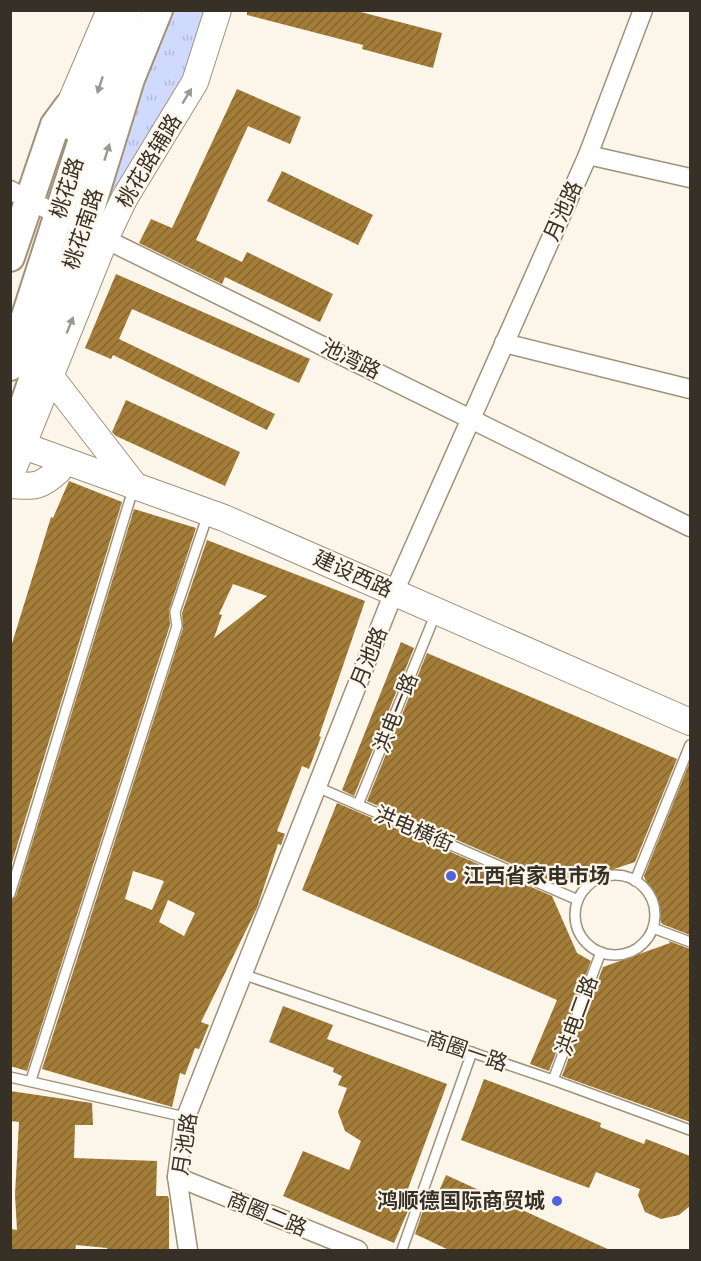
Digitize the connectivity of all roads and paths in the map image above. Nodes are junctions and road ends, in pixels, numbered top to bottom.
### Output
1 (110, 10) edge
2 (128, 10) edge
3 (158, 10) edge
4 (218, 10) edge
5 (643, 10) edge
6 (69, 106) junction
7 (588, 155) junction
8 (77, 158) junction
9 (690, 178) edge
10 (20, 195) edge
11 (59, 215) junction
12 (95, 233) junction
13 (10, 257) edge
14 (504, 343) junction
15 (10, 366) edge
16 (50, 376) junction
17 (690, 389) edge
18 (471, 417) junction
19 (13, 451) edge
20 (59, 470) junction
21 (10, 485) edge
22 (134, 491) junction
23 (205, 523) junction
24 (690, 527) edge
25 (393, 597) junction
26 (433, 620) junction
27 (690, 722) edge
28 (690, 734) edge
29 (690, 746) edge
30 (317, 787) junction
31 (358, 805) junction
32 (635, 881) junction
33 (10, 894) edge
34 (578, 900) junction
35 (652, 928) junction
36 (690, 942) edge
37 (600, 952) junction
38 (243, 974) junction
39 (472, 1052) junction
40 (10, 1077) edge
41 (31, 1080) junction
42 (553, 1080) junction
43 (185, 1117) junction
44 (690, 1130) edge
45 (177, 1177) junction
46 (188, 1251) edge
47 (358, 1251) edge
48 (402, 1251) edge

1 - 6 main road
2 -> 8 main road, 桃花路
12 -> 3 main road, 桃花南路
12 -> 4 main road, 桃花路辅路
5 - 7 street, 月池路
6 - 8 main road
6 - 10 main road
7 - 9 street
7 - 14 street, 月池路
8 - 11 main road, 桃花路
10 - 11 street, 池湾路
10 - 13 main road
11 - 12 street, 池湾路
11 - 15 main road, 桃花路
16 -> 12 main road, 桃花路辅路
12 - 18 street, 池湾路
12 - 19 main road, 桃花南路
14 - 17 street
14 - 18 street, 月池路
16 - 19 main road, 桃花路辅路
16 - 22 main road
18 - 24 street, 池湾路
18 - 25 street, 月池路
19 - 20 main road, 建设西路
19 - 22 main road, 建设西路
20 - 21 main road
20 - 22 main road, 建设西路
22 - 23 main road, 建设西路
22 - 25 main road, 建设西路
22 - 33 lane
23 - 25 main road, 建设西路
23 - 41 lane
25 - 26 main road, 建设西路
25 - 27 main road, 建设西路
25 - 30 street, 月池路
26 - 28 main road, 建设西路
26 - 31 lane, 洪电一路
29 - 32 lane
30 - 31 lane, 洪电横街
30 - 38 street, 月池路
31 - 34 lane, 洪电横街
32 - 34 lane
32 - 35 lane
34 - 37 lane
35 - 36 lane
35 - 37 lane
37 - 42 lane, 洪电二路
38 - 39 lane, 商圈一路
38 - 43 street, 月池路
39 - 42 lane, 商圈一路
39 - 48 lane
40 - 41 lane
41 - 43 lane
42 - 44 lane, 商圈一路
43 - 45 street, 月池路
45 - 46 street, 月池路
45 - 47 street, 商圈二路

